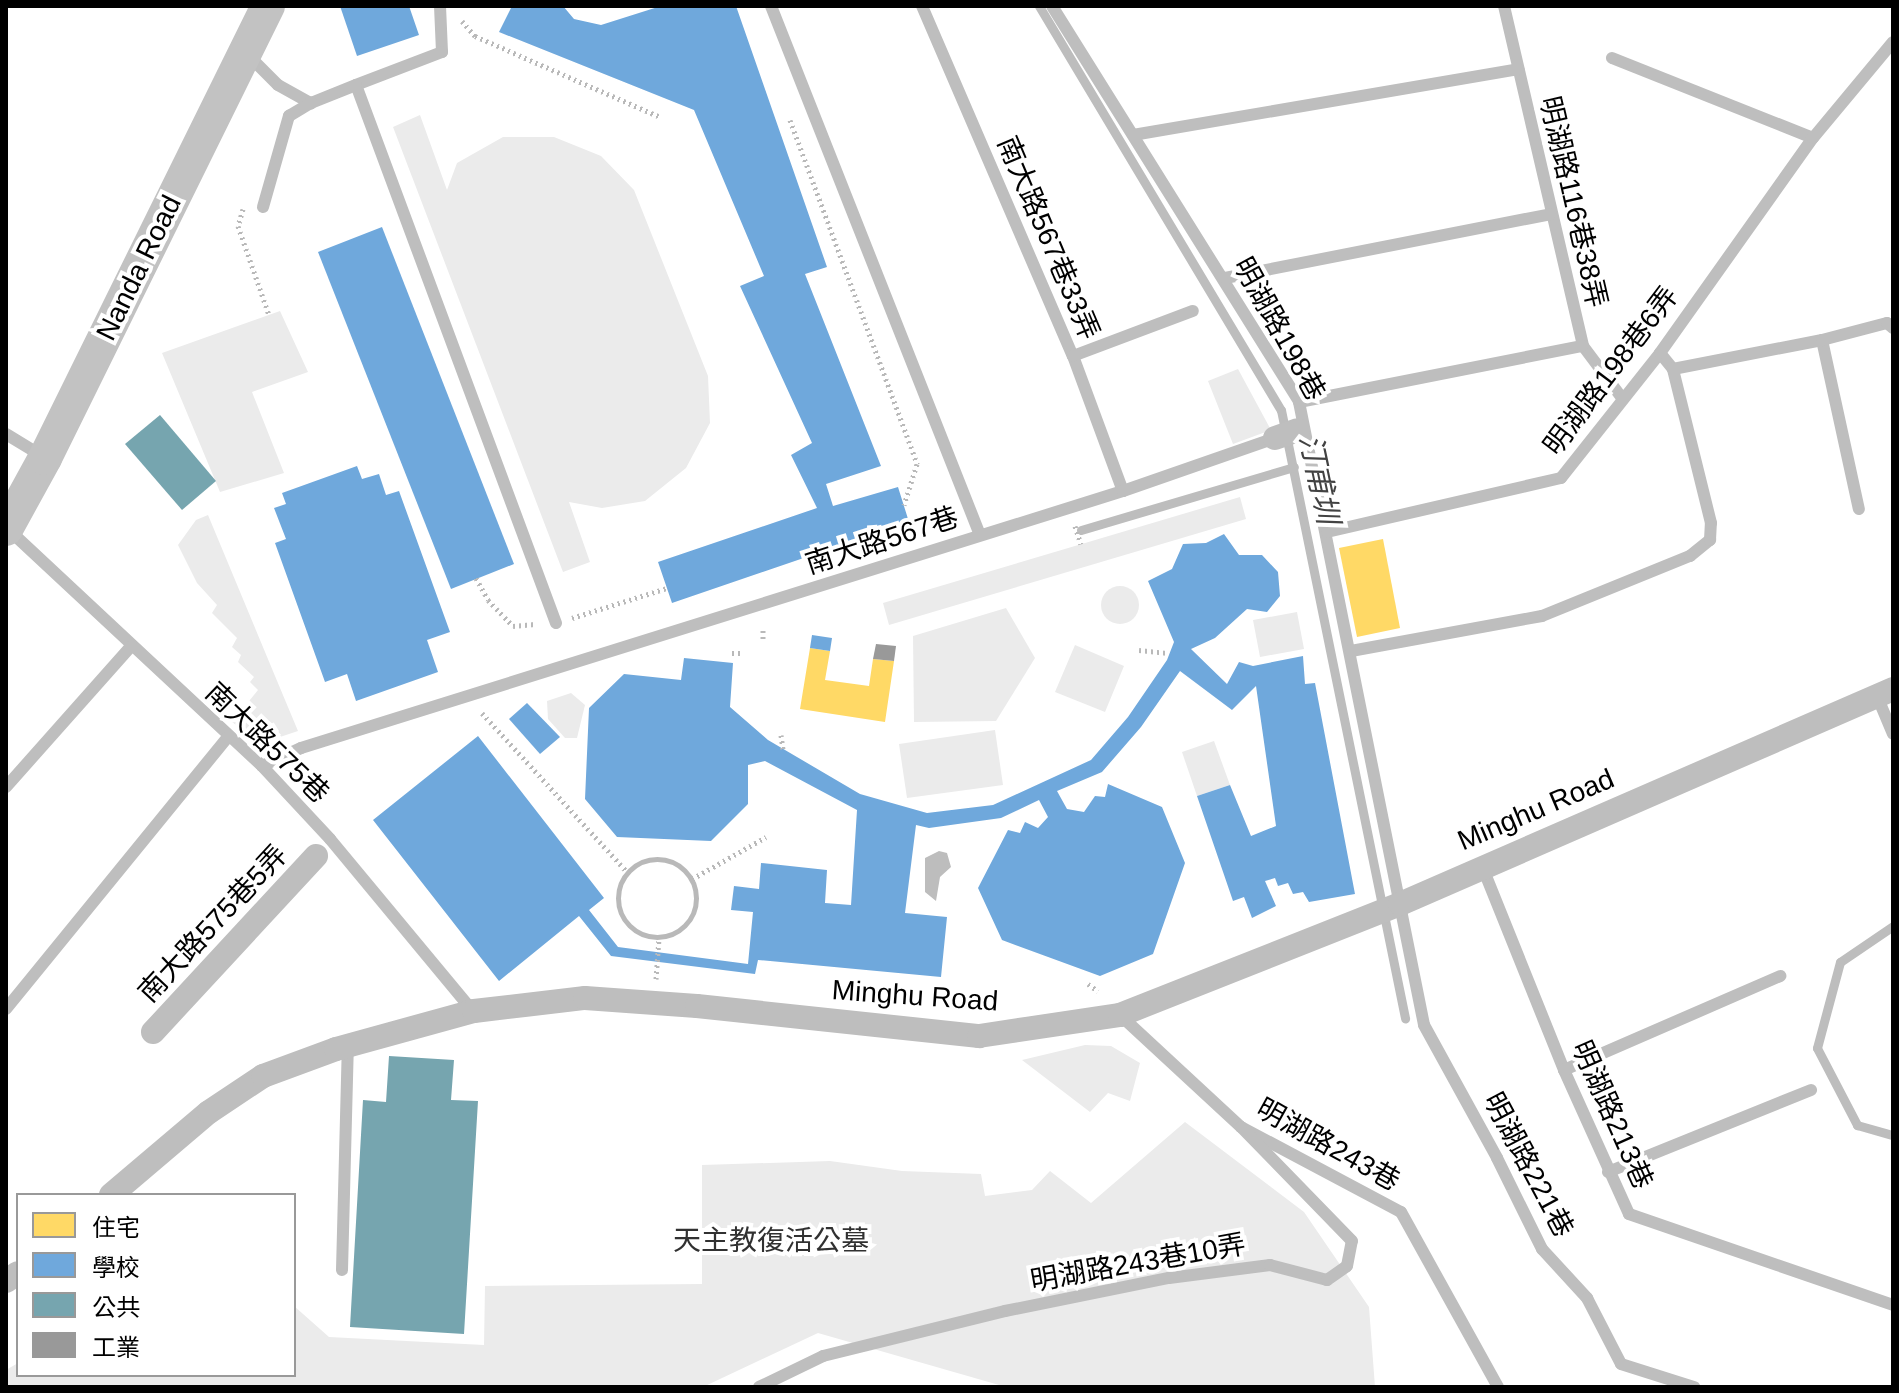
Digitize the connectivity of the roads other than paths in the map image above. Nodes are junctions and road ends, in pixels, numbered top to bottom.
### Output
1 (268, 6) edge
2 (440, 6) edge
3 (786, 6) edge
4 (922, 6) edge
5 (1052, 6) edge
6 (1504, 6) edge
7 (772, 8) edge
8 (1892, 46) edge
9 (245, 52) junction
10 (1612, 58) dead end
11 (1518, 69) junction
12 (356, 85) junction
13 (311, 103) junction
14 (1133, 135) junction
15 (1813, 138) junction
16 (263, 207) dead end
17 (1550, 214) junction
18 (1225, 278) junction
19 (1193, 311) dead end
20 (1893, 328) edge
21 (1822, 340) junction
22 (1583, 346) junction
23 (1660, 353) junction
24 (1073, 356) junction
25 (1673, 369) junction
26 (1622, 398) junction
27 (1299, 402) junction
28 (1298, 430) dead end
29 (6, 434) edge
30 (1275, 438) joint
31 (45, 458) junction
32 (1123, 491) junction
33 (1859, 509) dead end
34 (6, 528) edge
35 (1327, 532) junction
36 (980, 535) junction
37 (556, 623) dead end
38 (131, 646) junction
39 (1351, 651) junction
40 (1885, 692) edge
41 (1893, 734) edge
42 (228, 737) junction
43 (262, 766) junction
44 (6, 787) edge
45 (316, 856) dead end
46 (1482, 866) junction
47 (1400, 904) junction
48 (1780, 976) dead end
49 (6, 1009) edge
50 (474, 1011) junction
51 (1120, 1015) junction
52 (153, 1032) dead end
53 (348, 1046) junction
54 (1564, 1070) junction
55 (1811, 1090) dead end
56 (1241, 1127) junction
57 (1608, 1172) junction
58 (113, 1193) edge
59 (342, 1270) dead end
60 (1893, 1305) edge
61 (759, 1387) edge
62 (1498, 1387) edge
63 (1694, 1387) edge

1 - 9 main road, Nanda Road
2 - 12 lane
3 - 7 lane, 南大路567巷
4 - 24 lane, 南大路567巷33弄
5 - 14 lane, 明湖路198巷
6 - 11 lane, 明湖路116巷38弄
7 - 36 lane, 南大路567巷
8 - 15 lane, 明湖路198巷6弄
9 - 13 lane
9 - 31 main road, Nanda Road
10 - 15 lane
11 - 14 lane
11 - 17 lane, 明湖路116巷38弄
12 - 13 lane
12 - 37 lane
13 - 16 lane
14 - 18 lane, 明湖路198巷
15 - 23 lane, 明湖路198巷6弄
17 - 18 lane
17 - 22 lane, 明湖路116巷38弄
18 - 27 lane, 明湖路198巷
19 - 24 lane
20 - 21 lane
21 - 25 lane
21 - 33 lane
22 - 26 lane, 明湖路116巷38弄
22 - 27 lane
23 - 25 lane
23 - 26 lane, 明湖路198巷6弄
24 - 32 lane, 南大路567巷33弄
25 - 39 lane
26 - 35 lane, 明湖路198巷6弄
27 - 35 lane, 明湖路198巷
28 - 30 street
29 - 31 lane
30 - 32 lane
31 - 34 main road, Nanda Road
32 - 36 lane
34 - 38 lane, 南大路575巷
35 - 39 lane, 明湖路198巷
36 - 43 lane, 南大路567巷
38 - 42 lane, 南大路575巷
38 - 44 lane
39 - 47 lane, 明湖路198巷
40 - 41 lane
40 - 46 street, Minghu Road
42 - 43 lane, 南大路575巷
42 - 49 lane
43 - 50 lane, 南大路575巷
45 - 52 street, 南大路575巷5弄
46 - 47 street, Minghu Road
46 - 54 lane, 明湖路213巷
47 - 51 street, Minghu Road
47 - 63 lane, 明湖路221巷
48 - 54 lane
50 - 51 street, Minghu Road
50 - 53 street, Minghu Road
51 - 56 lane, 明湖路243巷
53 - 58 street, Minghu Road
53 - 59 lane
54 - 57 lane, 明湖路213巷
55 - 57 lane
56 - 61 lane, 明湖路243巷10弄
56 - 62 lane, 明湖路243巷
57 - 60 lane, 明湖路213巷

